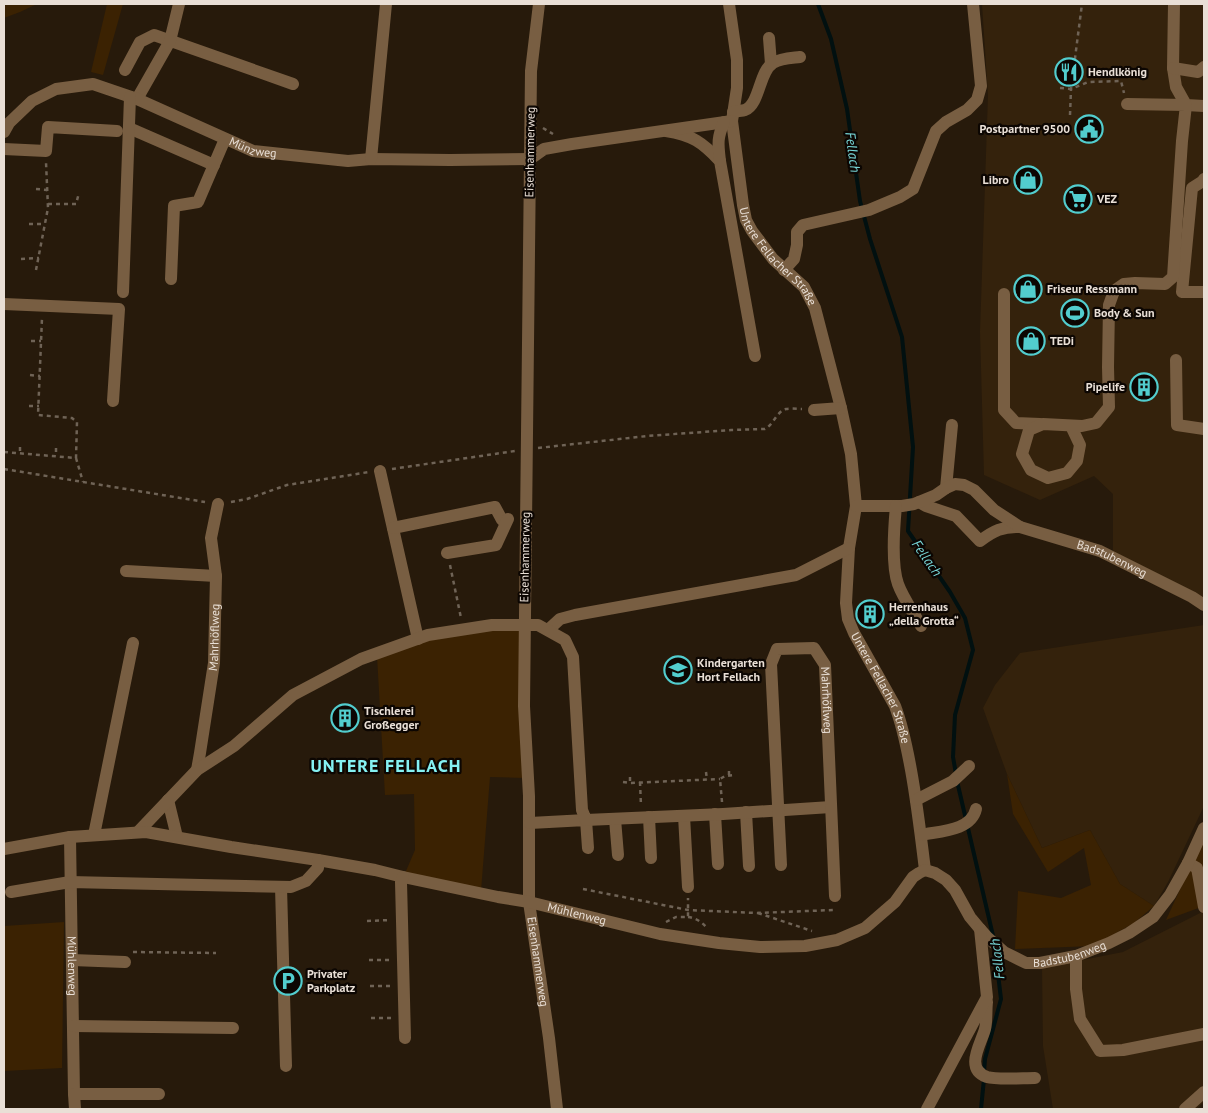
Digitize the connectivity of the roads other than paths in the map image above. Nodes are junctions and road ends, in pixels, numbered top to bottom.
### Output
1 (179, 4) edge
2 (386, 4) edge
3 (539, 4) edge
4 (729, 4) edge
5 (974, 4) edge
6 (1174, 4) edge
7 (769, 38) dead end
8 (170, 41) junction
9 (800, 57) dead end
10 (771, 64) junction
11 (1204, 67) edge
12 (1173, 68) junction
13 (125, 70) dead end
14 (293, 84) dead end
15 (133, 98) junction
16 (1127, 104) road end
17 (1186, 105) junction
18 (1204, 106) edge
19 (730, 118) junction
20 (123, 130) junction
21 (666, 131) junction
22 (4, 132) edge
23 (225, 139) junction
24 (4, 149) edge
25 (372, 159) junction
26 (530, 159) junction
27 (720, 161) junction
28 (214, 165) junction
29 (1204, 179) edge
30 (784, 270) junction
31 (171, 279) dead end
32 (123, 292) dead end
33 (1204, 292) edge
34 (1004, 294) dead end
35 (4, 304) edge
36 (755, 356) dead end
37 (1176, 360) dead end
38 (113, 400) dead end
39 (841, 408) junction
40 (814, 410) road end
41 (1043, 424) junction
42 (952, 425) dead end
43 (1071, 426) junction
44 (1204, 429) edge
45 (380, 471) dead end
46 (946, 488) junction
47 (218, 504) road end
48 (908, 505) junction
49 (856, 506) junction
50 (526, 515) junction
51 (501, 520) junction
52 (1020, 527) junction
53 (393, 528) junction
54 (849, 548) junction
55 (447, 553) road end
56 (126, 571) dead end
57 (216, 576) junction
58 (1204, 605) edge
59 (525, 625) junction
60 (921, 626) dead end
61 (548, 630) junction
62 (418, 639) junction
63 (133, 643) dead end
64 (197, 770) junction
65 (961, 774) dead end
66 (168, 800) junction
67 (916, 800) junction
68 (831, 807) junction
69 (976, 809) dead end
70 (779, 810) junction
71 (746, 812) junction
72 (719, 814) junction
73 (684, 816) junction
74 (645, 818) junction
75 (615, 819) junction
76 (586, 820) junction
77 (530, 824) junction
78 (1204, 828) edge
79 (138, 832) junction
80 (94, 835) junction
81 (921, 835) junction
82 (70, 837) junction
83 (177, 837) junction
84 (588, 848) dead end
85 (4, 849) edge
86 (618, 855) dead end
87 (651, 858) dead end
88 (318, 860) junction
89 (1188, 863) junction
90 (718, 864) dead end
91 (781, 865) dead end
92 (750, 866) dead end
93 (925, 870) junction
94 (403, 877) junction
95 (70, 882) junction
96 (281, 887) junction
97 (688, 887) dead end
98 (11, 892) dead end
99 (835, 896) road end
100 (529, 902) junction
101 (1204, 907) edge
102 (983, 933) junction
103 (1076, 956) junction
104 (72, 960) junction
105 (125, 962) road end
106 (987, 997) junction
107 (73, 1026) junction
108 (233, 1028) dead end
109 (1204, 1034) edge
110 (405, 1038) dead end
111 (286, 1066) dead end
112 (1035, 1078) dead end
113 (1204, 1092) edge
114 (74, 1094) junction
115 (159, 1094) dead end
116 (75, 1109) edge
117 (557, 1109) edge
118 (928, 1109) edge
119 (1186, 1109) edge

1 - 8 street
2 - 25 street
3 - 26 street, Eisenhammerweg
4 - 19 street, Untere Fellacher Straße
5 - 30 street
6 - 12 street
7 - 10 street
8 - 13 street
8 - 14 street
8 - 15 street
9 - 10 street
10 - 19 street
11 - 12 street
12 - 17 street
15 - 20 street
15 - 22 street, Münzweg
15 - 23 street, Münzweg
16 - 17 street
17 - 18 street
17 - 43 street
19 - 21 street
19 - 27 street
19 - 30 street, Untere Fellacher Straße
20 - 24 street
20 - 28 street
20 - 32 street
21 - 26 street
21 - 27 street
23 - 25 street, Münzweg
23 - 28 street
25 - 26 street, Münzweg
26 - 50 street, Eisenhammerweg
27 - 36 street
28 - 31 street
29 - 33 street
30 - 39 street, Untere Fellacher Straße
34 - 41 street
35 - 38 street
37 - 44 street
39 - 40 street
39 - 49 street, Untere Fellacher Straße
41 - 43 street
41 - 43 street
42 - 46 street
45 - 53 street
46 - 48 street
46 - 52 street
47 - 57 street, Mahrhöflweg
48 - 49 street
48 - 52 street
48 - 60 street
49 - 54 street, Untere Fellacher Straße
50 - 51 street
50 - 59 street, Eisenhammerweg
51 - 53 street
51 - 55 street
52 - 58 street, Badstubenweg
53 - 62 street
54 - 61 street
54 - 67 street, Untere Fellacher Straße
56 - 57 street
57 - 64 street, Mahrhöflweg
59 - 61 street
59 - 62 street
59 - 77 street, Eisenhammerweg
61 - 76 street
62 - 64 street
63 - 80 street
64 - 66 street
65 - 67 street
66 - 79 street
66 - 83 street
67 - 81 street, Untere Fellacher Straße
68 - 70 street
68 - 70 street, Mahrhöflweg
68 - 99 street, Mahrhöflweg
69 - 81 street
70 - 71 street
70 - 91 street, Mahrhöflweg
71 - 72 street
71 - 92 street
72 - 73 street
72 - 90 street
73 - 74 street
73 - 97 street
74 - 75 street
74 - 87 street
75 - 76 street
75 - 86 street
76 - 77 street
76 - 84 street
77 - 100 street, Eisenhammerweg
78 - 89 street, Badstubenweg
79 - 80 street, Mühlenweg
79 - 83 street, Mühlenweg
80 - 82 street, Mühlenweg
81 - 93 street, Untere Fellacher Straße
82 - 85 street, Mühlenweg
82 - 95 street, Mühlenweg
83 - 88 street, Mühlenweg
88 - 94 street, Mühlenweg
88 - 96 street
89 - 101 street
89 - 103 street, Badstubenweg
93 - 100 street, Mühlenweg
93 - 102 street, Badstubenweg
94 - 100 street, Mühlenweg
94 - 110 street
95 - 96 street
95 - 98 street
95 - 104 street, Mühlenweg
96 - 111 street
100 - 117 street, Eisenhammerweg
102 - 103 street, Badstubenweg
102 - 106 street
103 - 109 street
104 - 105 street
104 - 107 street, Mühlenweg
106 - 112 street
106 - 118 street
107 - 108 street
107 - 114 street, Mühlenweg
113 - 119 street
114 - 115 street
114 - 116 street, Mühlenweg

